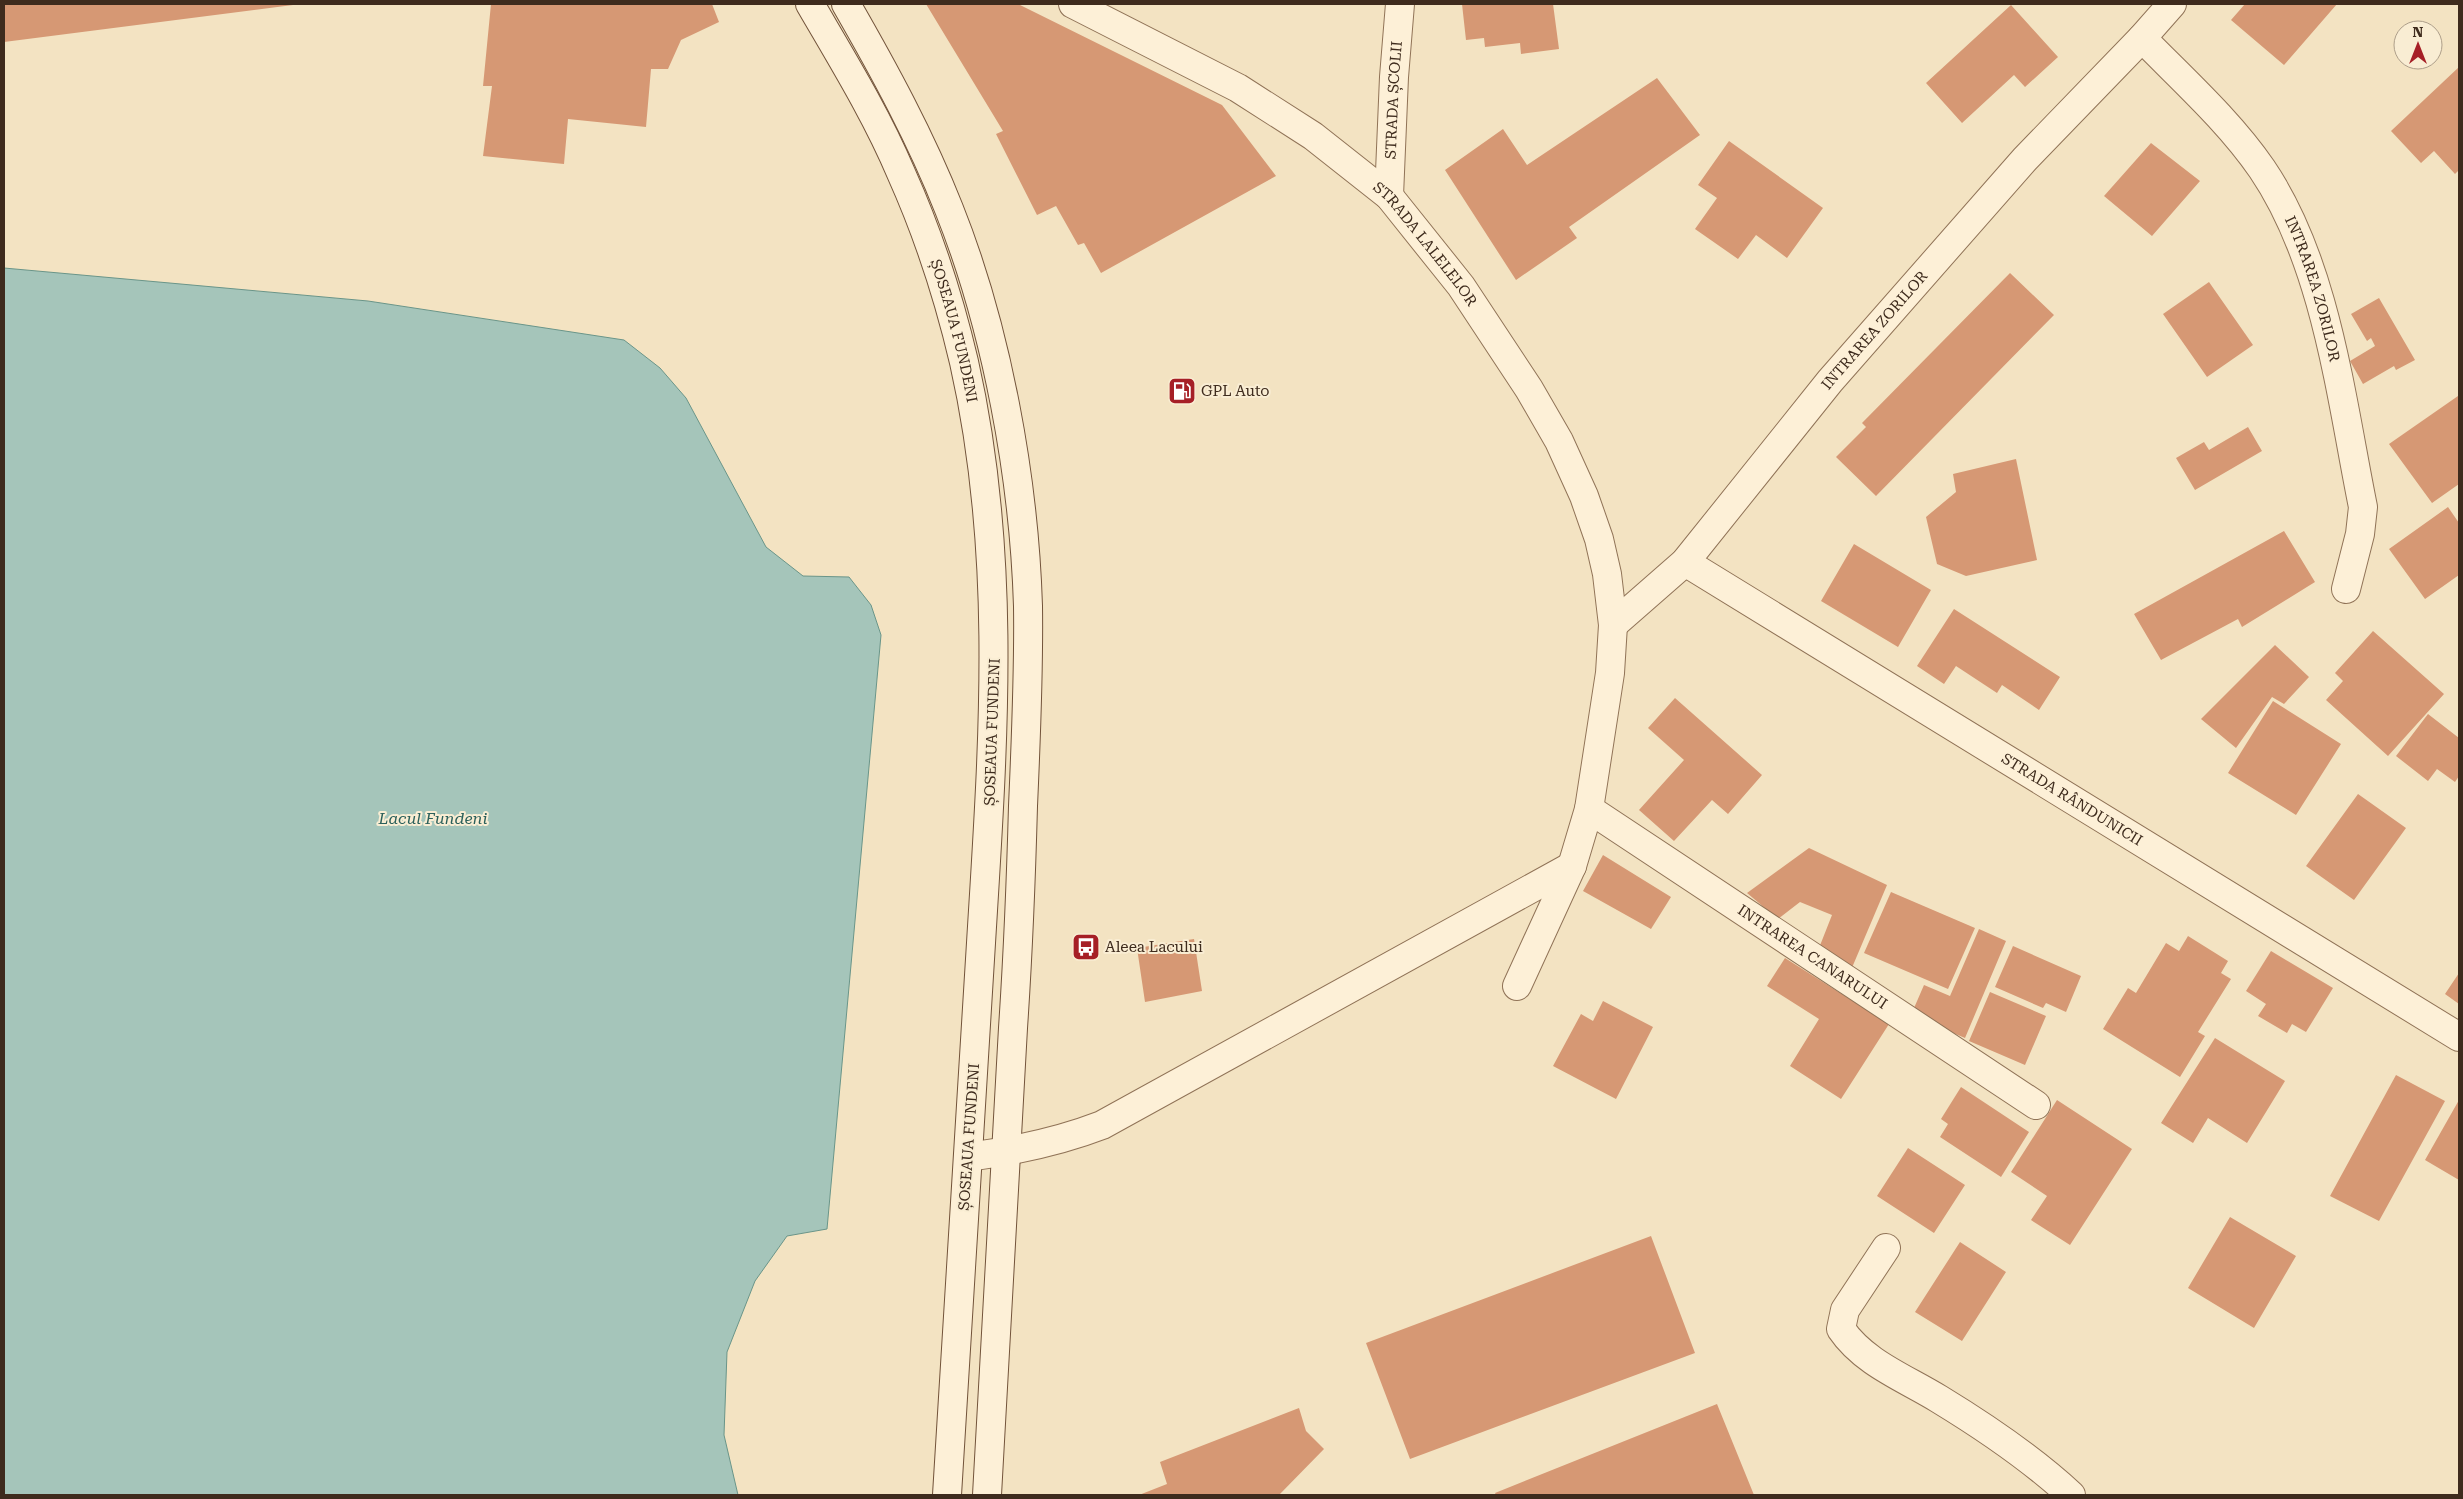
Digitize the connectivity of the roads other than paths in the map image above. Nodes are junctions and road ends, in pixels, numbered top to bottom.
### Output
1 (810, 4) edge
2 (846, 4) edge
3 (1073, 4) edge
4 (1400, 4) edge
5 (2172, 4) edge
6 (2142, 38) junction
7 (1389, 196) junction
8 (1685, 562) junction
9 (2346, 589) dead end
10 (1613, 625) junction
11 (1589, 809) junction
12 (1572, 866) junction
13 (1517, 986) dead end
14 (2459, 1037) edge
15 (2036, 1105) dead end
16 (1005, 1152) junction
17 (968, 1157) junction
18 (1886, 1248) dead end
19 (947, 1495) edge
20 (987, 1495) edge
21 (2071, 1495) edge

1 - 17 street, ȘOSEAUA FUNDENI
2 - 16 street, ȘOSEAUA FUNDENI
3 - 7 street, STRADA LALELELOR
4 - 7 street, STRADA ȘCOLII
5 - 6 street, INTRAREA ZORILOR
6 - 8 street, INTRAREA ZORILOR
6 - 9 street, INTRAREA ZORILOR
7 - 10 street, STRADA LALELELOR
8 - 10 street, INTRAREA ZORILOR
8 - 14 street, STRADA RÂNDUNICII
10 - 11 street, STRADA LALELELOR
11 - 12 street, STRADA LALELELOR
11 - 15 street, INTRAREA CANARULUI
12 - 13 street, STRADA LALELELOR
12 - 16 street
16 - 17 street
16 - 20 street, ȘOSEAUA FUNDENI
17 - 19 street, ȘOSEAUA FUNDENI
18 - 21 street

